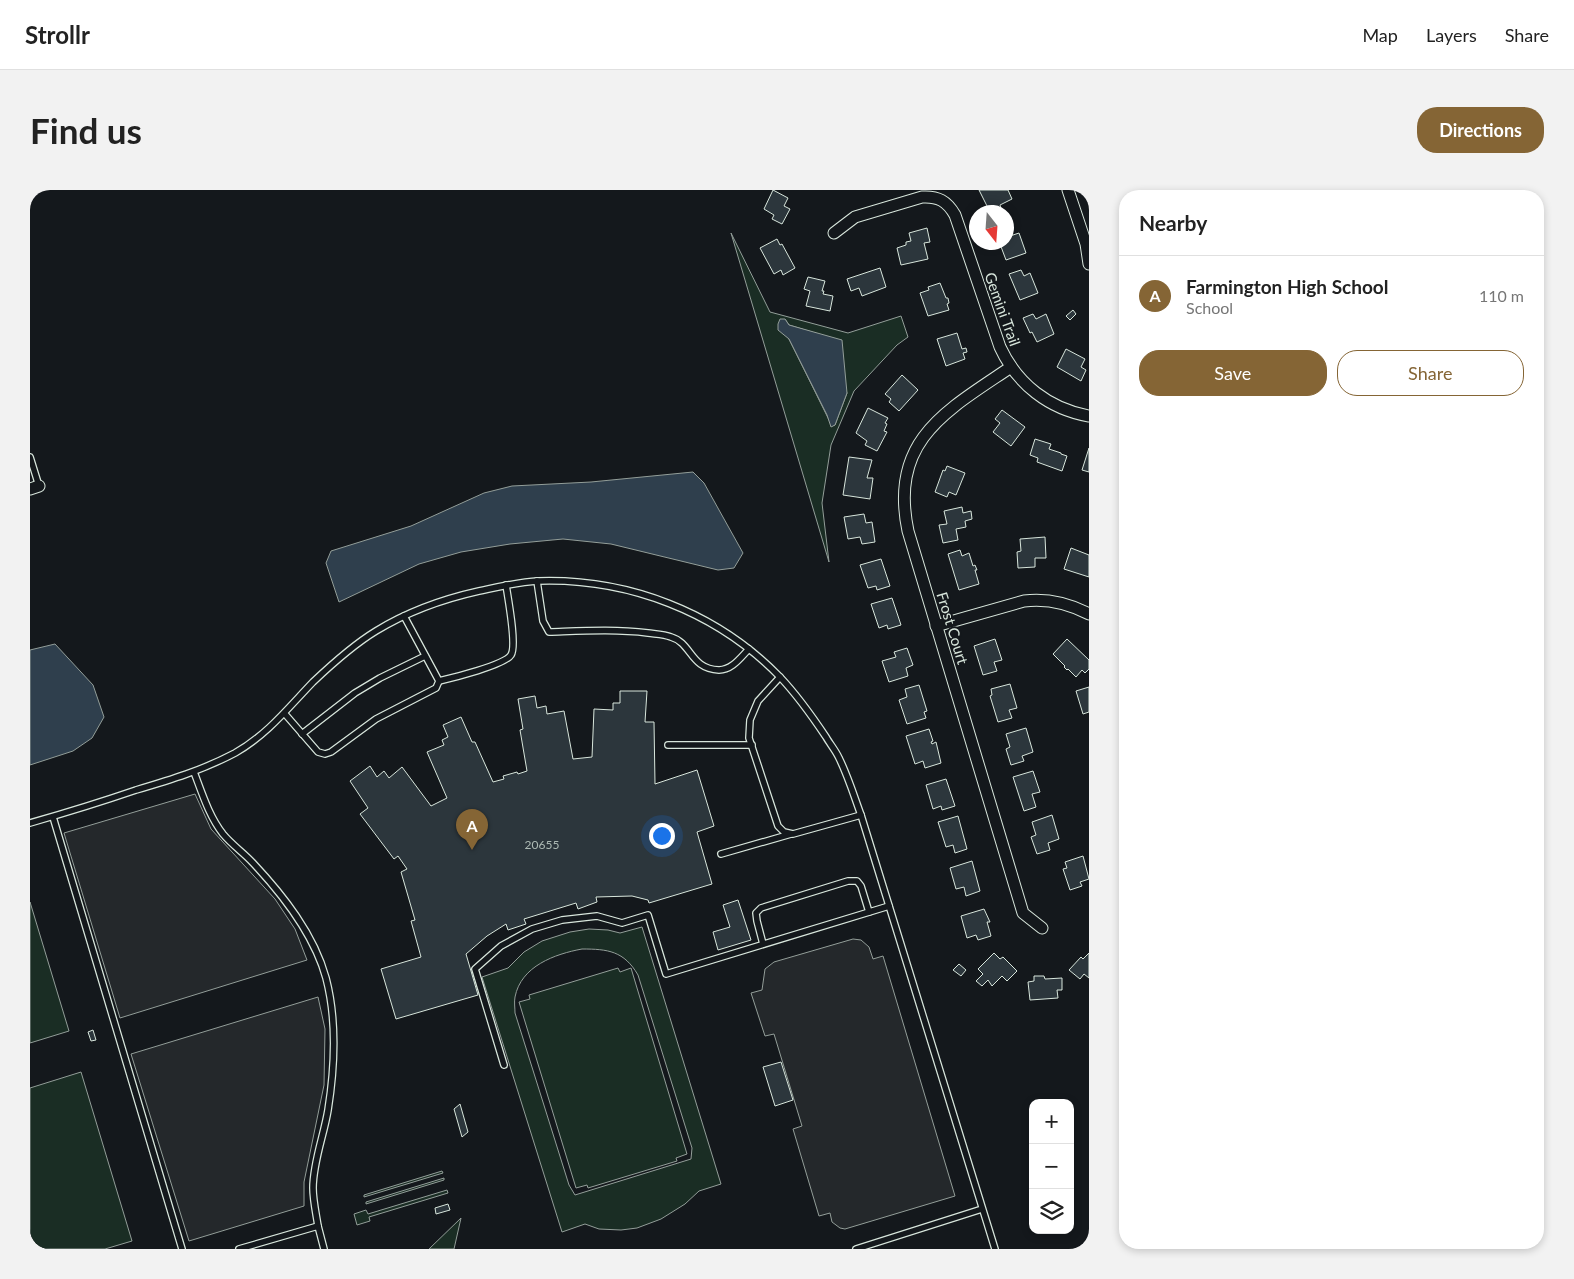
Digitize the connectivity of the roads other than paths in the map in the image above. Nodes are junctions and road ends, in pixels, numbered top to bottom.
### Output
1 (1068, 190) edge
2 (834, 233) dead end
3 (1088, 244) edge
4 (1089, 264) edge
5 (1011, 367) junction
6 (1089, 416) edge
7 (30, 457) edge
8 (34, 488) edge
9 (537, 581) junction
10 (506, 585) junction
11 (1089, 614) edge
12 (404, 616) junction
13 (936, 626) junction
14 (748, 649) junction
15 (425, 656) junction
16 (780, 676) junction
17 (439, 680) junction
18 (285, 714) junction
19 (302, 734) junction
20 (668, 745) dead end
21 (752, 745) junction
22 (194, 772) junction
23 (861, 815) junction
24 (52, 817) junction
25 (30, 823) edge
26 (794, 834) junction
27 (721, 854) dead end
28 (889, 906) junction
29 (869, 912) junction
30 (1042, 928) dead end
31 (763, 944) junction
32 (504, 1064) dead end
33 (982, 1210) junction
34 (318, 1226) junction
35 (182, 1249) edge
36 (239, 1249) edge
37 (324, 1249) edge
38 (856, 1249) edge
39 (994, 1249) edge

1 - 3 street
2 - 5 street, Gemini Trail
3 - 4 street
5 - 6 street, Gemini Trail
5 - 13 street, Frost Court
7 - 8 lane
9 - 10 lane
9 - 14 lane
9 - 14 lane
10 - 12 lane
10 - 17 lane
11 - 13 street
12 - 15 lane
12 - 18 lane
13 - 30 street, Frost Court
14 - 16 lane
15 - 17 lane
15 - 19 lane
16 - 21 lane
16 - 23 lane
17 - 19 lane
18 - 19 lane
18 - 22 lane
20 - 21 lane
21 - 26 lane
22 - 24 lane
22 - 34 lane
23 - 26 lane
23 - 28 lane
24 - 25 lane
24 - 35 lane
26 - 27 lane
28 - 29 lane
28 - 33 lane
29 - 31 lane
29 - 31 lane
31 - 32 lane
33 - 38 lane
33 - 39 lane
34 - 36 lane
34 - 37 lane

